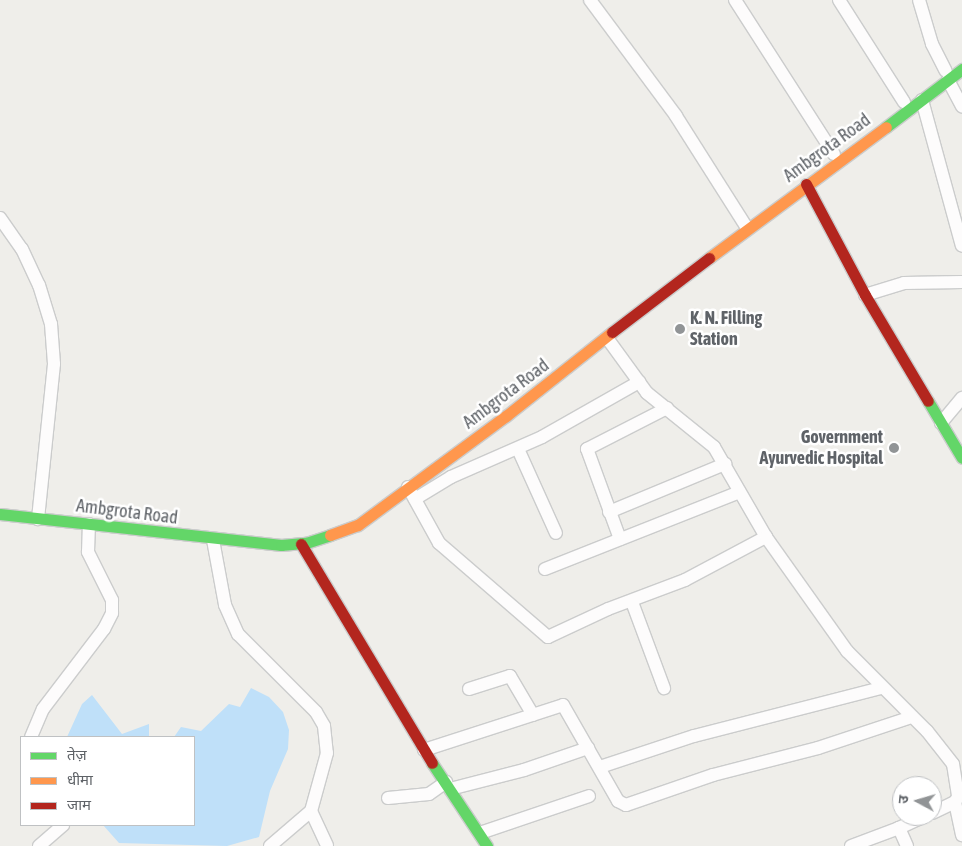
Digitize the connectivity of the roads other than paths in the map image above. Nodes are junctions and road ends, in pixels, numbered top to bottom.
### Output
1 (590, 0) edge
2 (735, 0) edge
3 (839, 0) edge
4 (919, 0) edge
5 (962, 58) edge
6 (962, 69) edge
7 (947, 76) junction
8 (922, 100) junction
9 (904, 102) junction
10 (962, 106) edge
11 (834, 154) junction
12 (810, 180) junction
13 (0, 218) edge
14 (747, 228) junction
15 (962, 246) edge
16 (962, 282) edge
17 (865, 295) junction
18 (609, 335) junction
19 (639, 382) junction
20 (962, 398) edge
21 (667, 408) junction
22 (941, 424) junction
23 (518, 449) junction
24 (962, 458) edge
25 (725, 464) junction
26 (408, 487) junction
27 (739, 492) junction
28 (415, 500) junction
29 (609, 512) junction
30 (0, 514) edge
31 (38, 519) junction
32 (89, 524) junction
33 (351, 525) junction
34 (556, 533) dead end
35 (766, 537) junction
36 (620, 539) junction
37 (213, 540) junction
38 (301, 544) junction
39 (545, 569) dead end
40 (632, 602) junction
41 (469, 688) dead end
42 (664, 688) dead end
43 (881, 688) junction
44 (533, 715) junction
45 (912, 717) junction
46 (32, 736) edge
47 (588, 748) junction
48 (424, 750) junction
49 (600, 767) junction
50 (448, 785) junction
51 (589, 796) dead end
52 (388, 798) dead end
53 (955, 802) junction
54 (942, 808) edge
55 (311, 811) junction
56 (61, 826) edge
57 (903, 826) edge
58 (899, 828) junction
59 (480, 833) junction
60 (962, 835) edge
61 (39, 846) edge
62 (270, 846) edge
63 (327, 846) edge
64 (487, 846) edge
65 (851, 846) edge
66 (907, 846) edge

1 - 14 street
2 - 11 street
3 - 9 street
4 - 7 street
5 - 7 main road
6 - 7 main road, Ambgrota Road
7 - 8 main road, Ambgrota Road
7 - 9 main road
7 - 10 street
8 - 12 main road, Ambgrota Road
8 - 15 street
9 - 11 main road
11 - 12 main road
12 - 14 main road, Ambgrota Road
12 - 17 main road
13 - 31 street
14 - 18 main road, Ambgrota Road
16 - 17 street
17 - 22 main road
18 - 19 street
18 - 26 main road, Ambgrota Road
18 - 33 main road
19 - 21 street
19 - 23 street
20 - 22 street
21 - 25 street
21 - 29 street
22 - 24 main road
23 - 28 street
23 - 34 street
25 - 27 street
25 - 29 street
26 - 28 street
26 - 33 main road, Ambgrota Road
27 - 35 street
27 - 36 street
28 - 40 street
29 - 36 street
30 - 31 main road, Ambgrota Road
31 - 32 main road, Ambgrota Road
32 - 37 main road, Ambgrota Road
32 - 46 street
33 - 38 main road, Ambgrota Road
35 - 40 street
35 - 43 street
36 - 39 street
37 - 38 main road, Ambgrota Road
37 - 55 street
38 - 48 main road
40 - 42 street
41 - 44 street
43 - 45 street
43 - 49 street
44 - 47 street
44 - 48 street
45 - 49 street
45 - 53 street
47 - 49 street
47 - 50 street
48 - 50 main road
50 - 52 street
50 - 59 main road
51 - 59 street
53 - 54 street
53 - 60 street
55 - 62 street
55 - 63 street
56 - 61 street
57 - 58 street
58 - 65 street
58 - 66 street
59 - 64 main road

